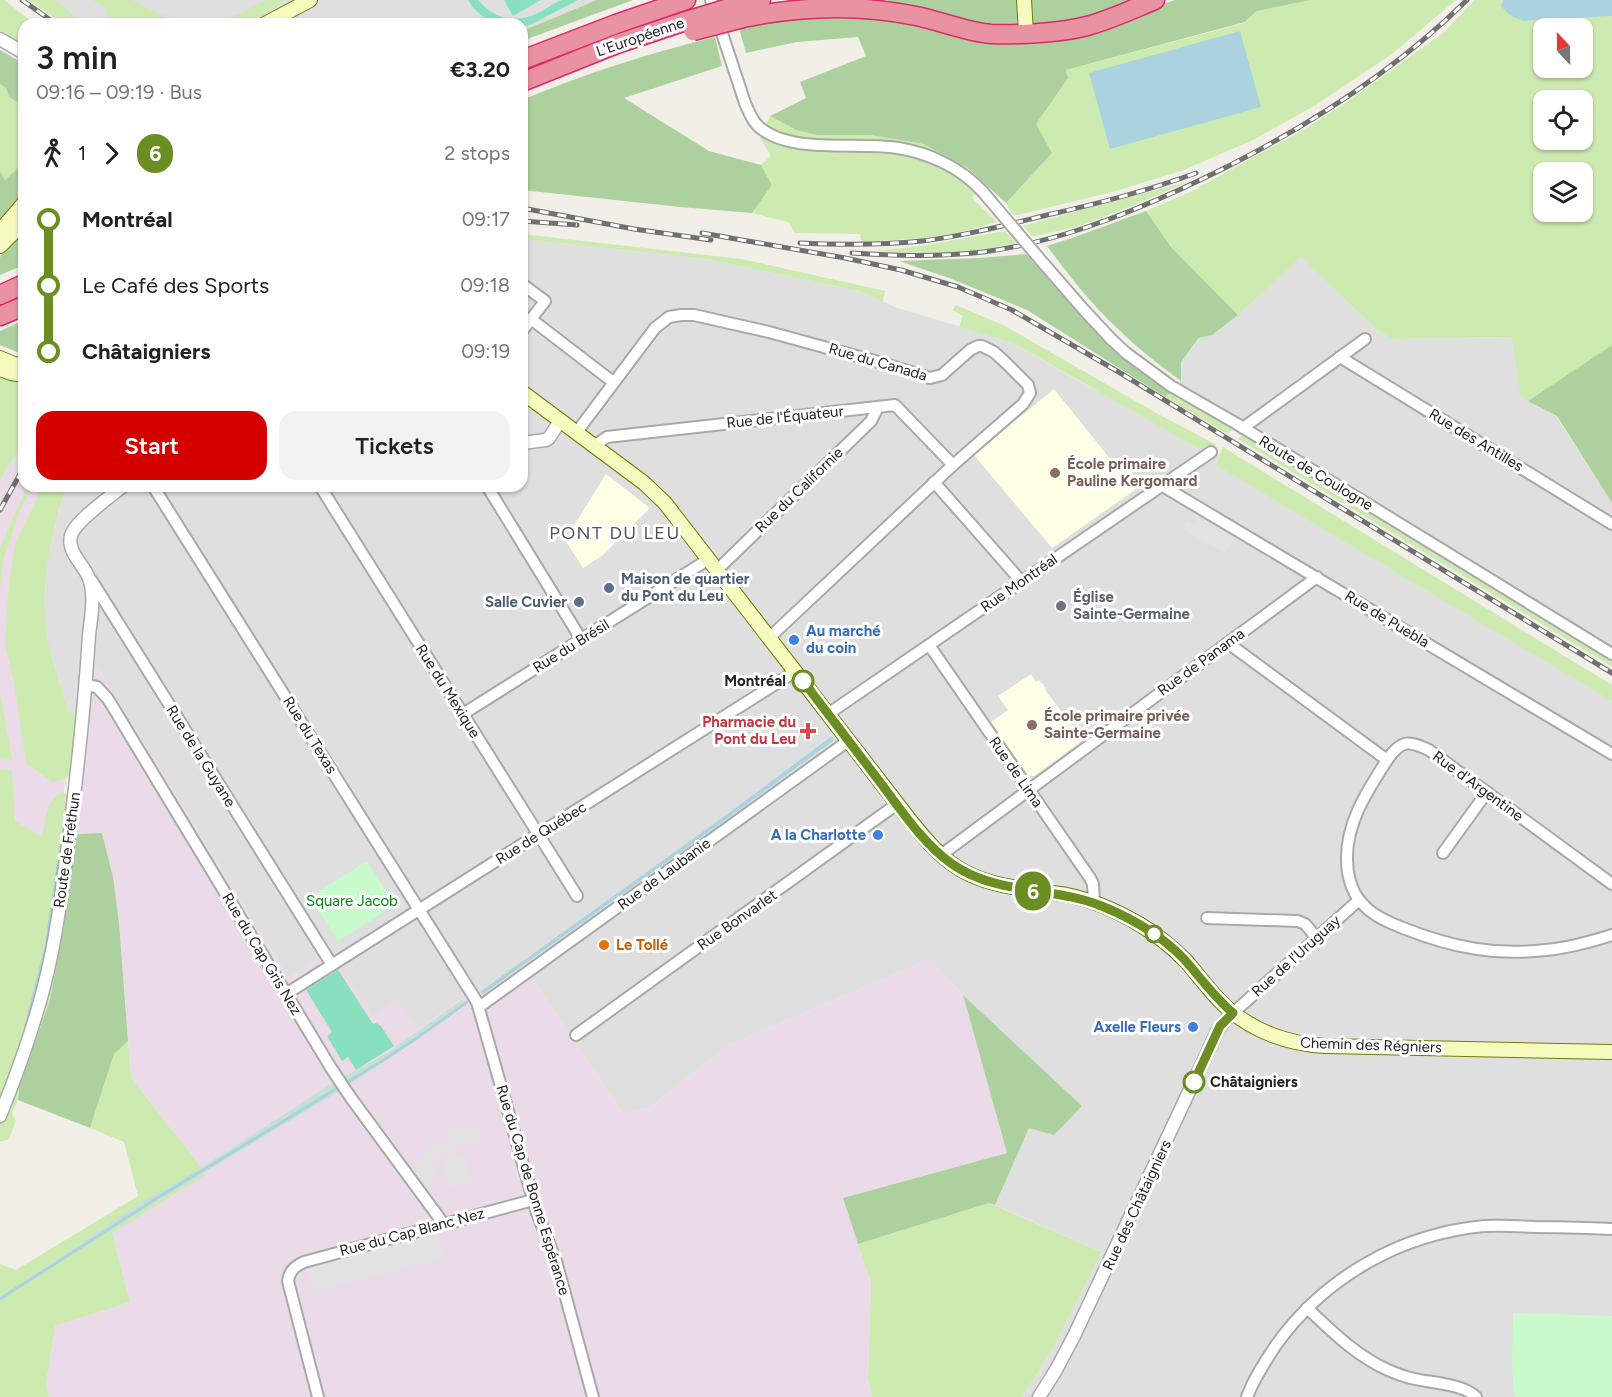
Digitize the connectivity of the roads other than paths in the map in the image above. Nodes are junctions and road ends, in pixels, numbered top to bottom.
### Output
1 (301, 0) edge
2 (310, 0) edge
3 (665, 0) edge
4 (686, 0) edge
5 (760, 0) edge
6 (1024, 0) edge
7 (1155, 0) edge
8 (711, 2) edge
9 (741, 12) junction
10 (280, 15) junction
11 (275, 18) edge
12 (1026, 33) junction
13 (588, 34) junction
14 (0, 39) edge
15 (18, 50) edge
16 (528, 58) edge
17 (528, 80) edge
18 (18, 210) edge
19 (18, 228) edge
20 (0, 231) edge
21 (0, 246) edge
22 (18, 287) edge
23 (528, 289) edge
24 (0, 295) edge
25 (18, 308) edge
26 (0, 316) edge
27 (531, 319) junction
28 (528, 323) edge
29 (1365, 339) dead end
30 (1340, 357) junction
31 (0, 358) edge
32 (18, 364) edge
33 (0, 369) edge
34 (18, 374) edge
35 (613, 382) junction
36 (528, 397) edge
37 (878, 407) junction
38 (560, 421) junction
39 (1243, 428) junction
40 (576, 433) junction
41 (528, 442) edge
42 (594, 446) junction
43 (1211, 452) dead end
44 (953, 465) junction
45 (934, 482) junction
46 (1161, 485) junction
47 (116, 492) edge
48 (157, 492) edge
49 (324, 492) edge
50 (491, 492) edge
51 (1612, 524) edge
52 (713, 564) junction
53 (88, 575) junction
54 (1317, 577) junction
55 (1021, 581) junction
56 (770, 637) junction
57 (581, 639) junction
58 (1228, 643) junction
59 (929, 645) junction
60 (1612, 654) edge
61 (796, 671) junction
62 (86, 685) junction
63 (463, 714) junction
64 (828, 714) junction
65 (848, 741) junction
66 (1612, 754) edge
67 (1387, 760) junction
68 (1029, 790) junction
69 (1487, 792) junction
70 (897, 804) junction
71 (538, 834) junction
72 (1443, 853) dead end
73 (941, 855) junction
74 (1612, 884) edge
75 (576, 896) dead end
76 (1359, 900) junction
77 (1094, 903) junction
78 (420, 909) junction
79 (1207, 918) dead end
80 (1612, 935) edge
81 (1317, 938) junction
82 (332, 965) junction
83 (467, 985) joint
84 (286, 994) junction
85 (479, 1007) junction
86 (1233, 1013) junction
87 (576, 1035) dead end
88 (1612, 1052) edge
89 (0, 1116) edge
90 (533, 1200) junction
91 (442, 1223) junction
92 (1612, 1229) edge
93 (1308, 1308) junction
94 (318, 1397) edge
95 (593, 1397) edge
96 (1039, 1397) edge
97 (1247, 1397) edge
98 (1476, 1397) edge

1 - 10 main road
2 - 10 main road
3 - 13 highway
4 - 13 highway, L'Européenne
5 - 9 highway
6 - 12 main road
7 - 12 highway
8 - 39 street, Route de Coulogne, bridge
9 - 12 highway
9 - 17 highway, L'Européenne, bridge
10 - 11 main road
13 - 16 highway, L'Européenne
14 - 15 street
18 - 20 main road
19 - 21 main road
22 - 24 highway
23 - 27 street
25 - 26 highway
27 - 28 street
27 - 35 street
29 - 30 street
30 - 39 street
30 - 51 street, Rue des Antilles
31 - 32 main road
33 - 34 main road
35 - 40 street, Rue du Canada
35 - 44 street, Rue du Canada
36 - 38 main road, Chemin des Régniers
37 - 42 street, Rue de l'Équateur
37 - 44 street, Rue de l'Équateur
37 - 52 street, Rue du Californie
38 - 40 main road, Chemin des Régniers
38 - 41 street
39 - 60 street, Route de Coulogne
40 - 42 main road, Chemin des Régniers
42 - 52 main road, Chemin des Régniers
43 - 46 street, Rue Montréal
44 - 45 street, Rue du Canada
45 - 55 street
45 - 56 street, Rue du Canada
46 - 54 street, Rue de Puebla
46 - 55 street, Rue Montréal
47 - 53 street, Rue de la Guyane
48 - 78 street, Rue du Texas
49 - 63 street, Rue du Mexique
50 - 57 street
52 - 56 main road, Chemin des Régniers
52 - 57 street, Rue du Brésil
53 - 62 street, Route de Fréthun
53 - 82 street, Rue de la Guyane
54 - 58 street, Rue de Panama
54 - 66 street, Rue de Puebla
55 - 59 street, Rue Montréal
56 - 61 main road, Chemin des Régniers
57 - 63 street, Rue du Brésil
58 - 67 street
58 - 68 street, Rue de Panama
59 - 64 street, Rue Montréal
59 - 68 street, Rue de Lima
61 - 64 main road, Chemin des Régniers
61 - 71 street, Rue de Québec
62 - 84 street, Rue du Cap Gris Nez
62 - 89 street, Route de Fréthun
63 - 71 street, Rue du Mexique
64 - 65 main road, Chemin des Régniers
65 - 70 main road, Chemin des Régniers
65 - 85 street, Rue de Laubanie
67 - 69 street, Rue d'Argentine
67 - 76 street
68 - 73 street, Rue de Panama
68 - 77 street, Rue de Lima
69 - 72 street
69 - 74 street, Rue d'Argentine
70 - 73 main road, Chemin des Régniers
70 - 87 street, Rue Bonvarlet
71 - 75 street, Rue du Mexique
71 - 78 street, Rue de Québec
73 - 77 main road, Chemin des Régniers
76 - 80 street
76 - 81 street, Rue de l'Uruguay
77 - 86 main road, Chemin des Régniers
78 - 82 street, Rue de Québec
78 - 83 street, Rue du Texas
79 - 81 street
81 - 86 street, Rue de l'Uruguay
82 - 84 street, Rue de Québec
83 - 85 street, Rue du Cap de Bonne Espérance
84 - 91 street, Rue du Cap Gris Nez
85 - 90 street, Rue du Cap de Bonne Espérance
86 - 88 main road, Chemin des Régniers
86 - 96 street, Rue des Châtaigniers
90 - 91 street, Rue du Cap Blanc Nez
90 - 95 street, Rue du Cap de Bonne Espérance
91 - 94 street, Rue du Cap Blanc Nez
92 - 93 street
93 - 97 street
93 - 98 street

